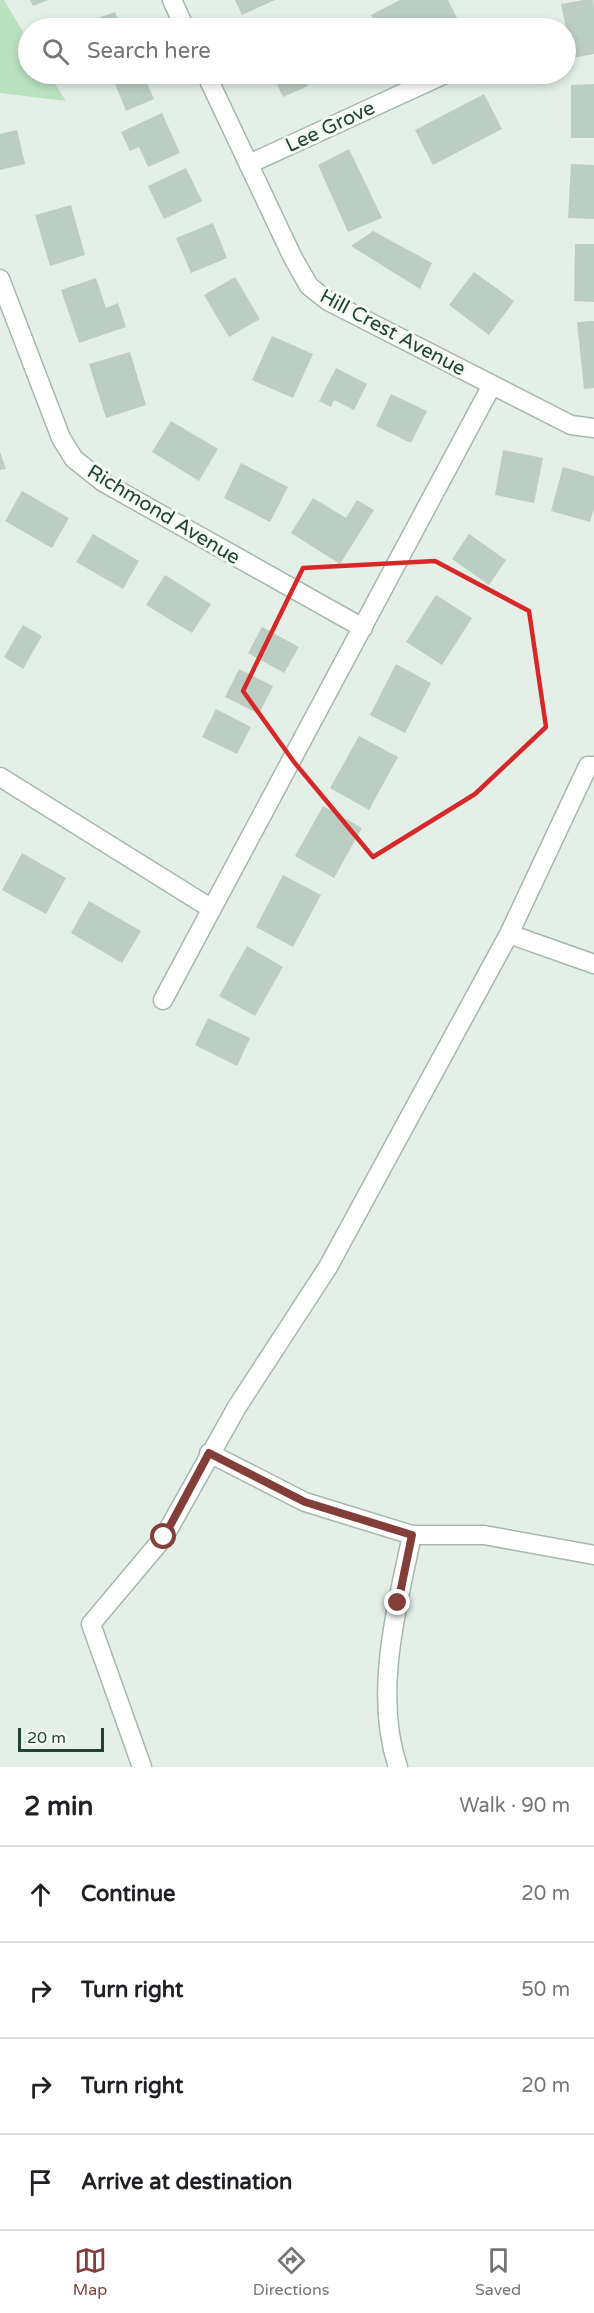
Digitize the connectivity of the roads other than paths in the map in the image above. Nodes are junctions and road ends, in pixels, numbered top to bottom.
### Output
1 (172, 0) edge
2 (180, 18) edge
3 (211, 84) edge
4 (423, 84) edge
5 (249, 164) junction
6 (0, 279) edge
7 (492, 385) junction
8 (594, 428) edge
9 (363, 628) junction
10 (594, 766) edge
11 (0, 777) edge
12 (212, 909) junction
13 (509, 934) junction
14 (594, 964) edge
15 (163, 1000) dead end
16 (209, 1453) junction
17 (412, 1535) junction
18 (594, 1556) edge
19 (142, 1767) edge
20 (398, 1767) edge

1 - 2 street
3 - 5 street, Hill Crest Avenue
4 - 5 street, Lee Grove
5 - 7 street, Hill Crest Avenue
6 - 9 street, Richmond Avenue
7 - 8 street, Hill Crest Avenue
7 - 9 street
9 - 12 street
10 - 13 street
11 - 12 street
12 - 15 street
13 - 14 street
13 - 16 street
16 - 17 street
16 - 19 street
17 - 18 street
17 - 20 street

